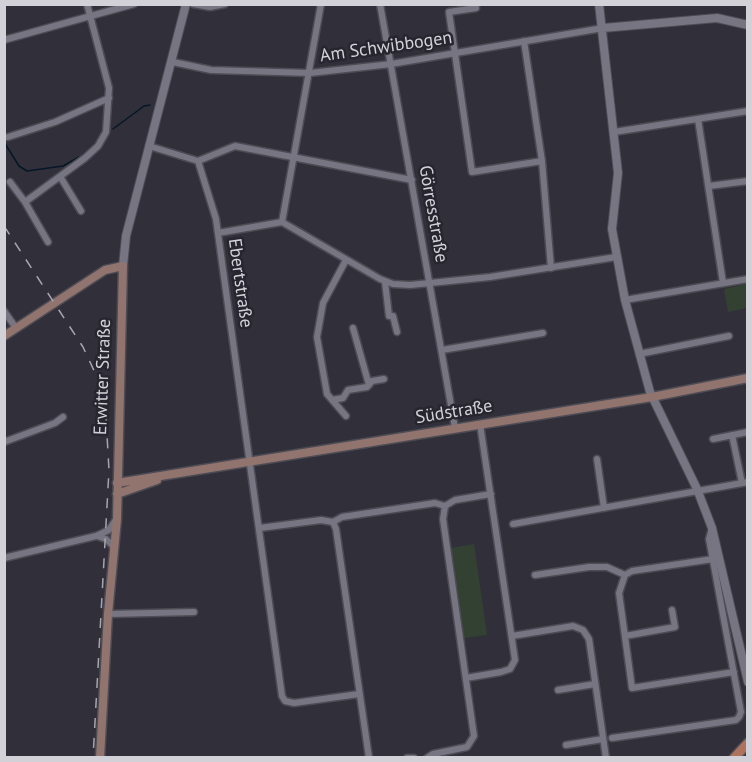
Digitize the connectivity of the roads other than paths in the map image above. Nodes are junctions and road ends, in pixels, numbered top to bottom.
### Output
1 (87, 4) edge
2 (134, 4) edge
3 (186, 4) edge
4 (193, 4) edge
5 (225, 4) edge
6 (321, 4) edge
7 (380, 4) edge
8 (476, 4) edge
9 (599, 4) edge
10 (90, 16) junction
11 (747, 25) edge
12 (603, 28) junction
13 (4, 40) edge
14 (524, 41) junction
15 (455, 53) junction
16 (173, 62) junction
17 (391, 64) junction
18 (310, 73) junction
19 (109, 98) junction
20 (747, 111) edge
21 (698, 119) junction
22 (614, 132) junction
23 (8, 137) dead end
24 (149, 146) junction
25 (294, 158) junction
26 (198, 161) junction
27 (542, 162) junction
28 (61, 177) junction
29 (412, 180) junction
30 (747, 181) edge
31 (10, 182) dead end
32 (709, 186) junction
33 (25, 202) junction
34 (81, 211) dead end
35 (282, 222) junction
36 (218, 233) junction
37 (48, 242) dead end
38 (616, 257) junction
39 (346, 260) junction
40 (123, 266) junction
41 (551, 268) junction
42 (747, 279) edge
43 (385, 282) junction
44 (430, 283) junction
45 (723, 283) junction
46 (625, 300) junction
47 (4, 311) edge
48 (16, 328) junction
49 (353, 328) dead end
50 (397, 332) dead end
51 (543, 333) dead end
52 (4, 336) edge
53 (729, 336) dead end
54 (442, 350) junction
55 (639, 354) junction
56 (747, 378) edge
57 (384, 379) dead end
58 (369, 385) junction
59 (652, 397) junction
60 (332, 400) junction
61 (346, 416) dead end
62 (63, 417) dead end
63 (480, 424) junction
64 (455, 428) junction
65 (747, 432) edge
66 (732, 435) junction
67 (713, 439) dead end
68 (4, 442) edge
69 (597, 459) dead end
70 (250, 462) junction
71 (166, 476) junction
72 (117, 483) junction
73 (746, 484) edge
74 (698, 489) junction
75 (117, 494) junction
76 (491, 494) junction
77 (445, 506) junction
78 (604, 508) junction
79 (117, 519) junction
80 (333, 522) junction
81 (513, 524) dead end
82 (260, 528) junction
83 (712, 528) junction
84 (96, 536) junction
85 (114, 547) junction
86 (4, 558) edge
87 (713, 559) junction
88 (535, 575) dead end
89 (625, 575) junction
90 (672, 610) dead end
91 (194, 612) dead end
92 (108, 614) junction
93 (512, 636) junction
94 (625, 636) junction
95 (734, 672) junction
96 (466, 678) junction
97 (747, 682) edge
98 (595, 684) junction
99 (558, 690) dead end
100 (359, 694) junction
101 (612, 738) dead end
102 (603, 739) junction
103 (747, 743) edge
104 (566, 745) dead end
105 (100, 758) edge
106 (369, 758) edge
107 (407, 758) edge
108 (414, 758) edge
109 (427, 758) edge
110 (606, 758) edge
111 (734, 758) edge

1 - 10 street
2 - 10 street
3 - 16 street, Erwitter Straße
4 - 5 street
6 - 18 street
7 - 17 street, Görresstraße
8 - 15 street
9 - 12 street
10 - 13 street
10 - 19 street
11 - 12 street
12 - 14 street, Am Schwibbogen
12 - 22 street
14 - 15 street, Am Schwibbogen
14 - 27 street
15 - 17 street, Am Schwibbogen
15 - 27 street
16 - 18 street, Am Schwibbogen
16 - 24 street, Erwitter Straße
17 - 18 street, Am Schwibbogen
17 - 29 street, Görresstraße
18 - 25 street
19 - 23 street
19 - 28 street
20 - 21 street
21 - 22 street
21 - 32 street
22 - 38 street
24 - 26 street
24 - 40 street, Erwitter Straße
25 - 26 street
25 - 29 street
25 - 35 street
26 - 36 street, Ebertstraße
27 - 41 street
28 - 33 street
28 - 34 street
29 - 44 street, Görresstraße
30 - 32 street
31 - 33 street
32 - 45 street
33 - 37 street
35 - 36 street
35 - 39 street
36 - 70 street, Ebertstraße
38 - 41 street
38 - 46 street
39 - 43 street
39 - 60 street
40 - 48 main road
40 - 72 main road, Erwitter Straße
41 - 44 street
42 - 45 street
43 - 44 street
43 - 50 street
44 - 54 street, Görresstraße
45 - 46 street
46 - 55 street
47 - 48 street
48 - 52 main road
49 - 58 street
51 - 54 street
53 - 55 street
54 - 64 street, Görresstraße
55 - 59 street
56 - 59 main road, Südstraße
57 - 58 street
58 - 60 street
59 - 63 main road, Südstraße
59 - 74 street
60 - 61 street
62 - 68 street
63 - 64 main road, Südstraße
63 - 76 street
64 - 70 main road, Südstraße
65 - 66 street
66 - 67 street
66 - 73 street
69 - 78 street
70 - 71 main road, Südstraße
70 - 82 street, Ebertstraße
71 - 72 main road, Südstraße
71 - 75 main road, Südstraße
72 - 75 main road, Erwitter Straße
73 - 74 street
74 - 78 street
74 - 83 street
75 - 79 main road, Erwitter Straße
76 - 77 street
76 - 93 street
77 - 80 street
77 - 96 street
78 - 81 street
79 - 84 street
79 - 85 main road, Erwitter Straße
80 - 82 street
80 - 100 street
82 - 100 street, Ebertstraße
83 - 87 street
83 - 97 street
84 - 85 street
84 - 86 street
85 - 92 main road, Erwitter Straße
87 - 89 street
87 - 95 street
88 - 89 street
89 - 94 street
90 - 94 street
91 - 92 street
92 - 105 main road, Erwitter Straße
93 - 96 street
93 - 98 street
94 - 95 street
95 - 101 street
96 - 109 street
98 - 99 street
98 - 102 street
100 - 106 street
102 - 104 street
102 - 110 street
103 - 111 main road
107 - 108 street

